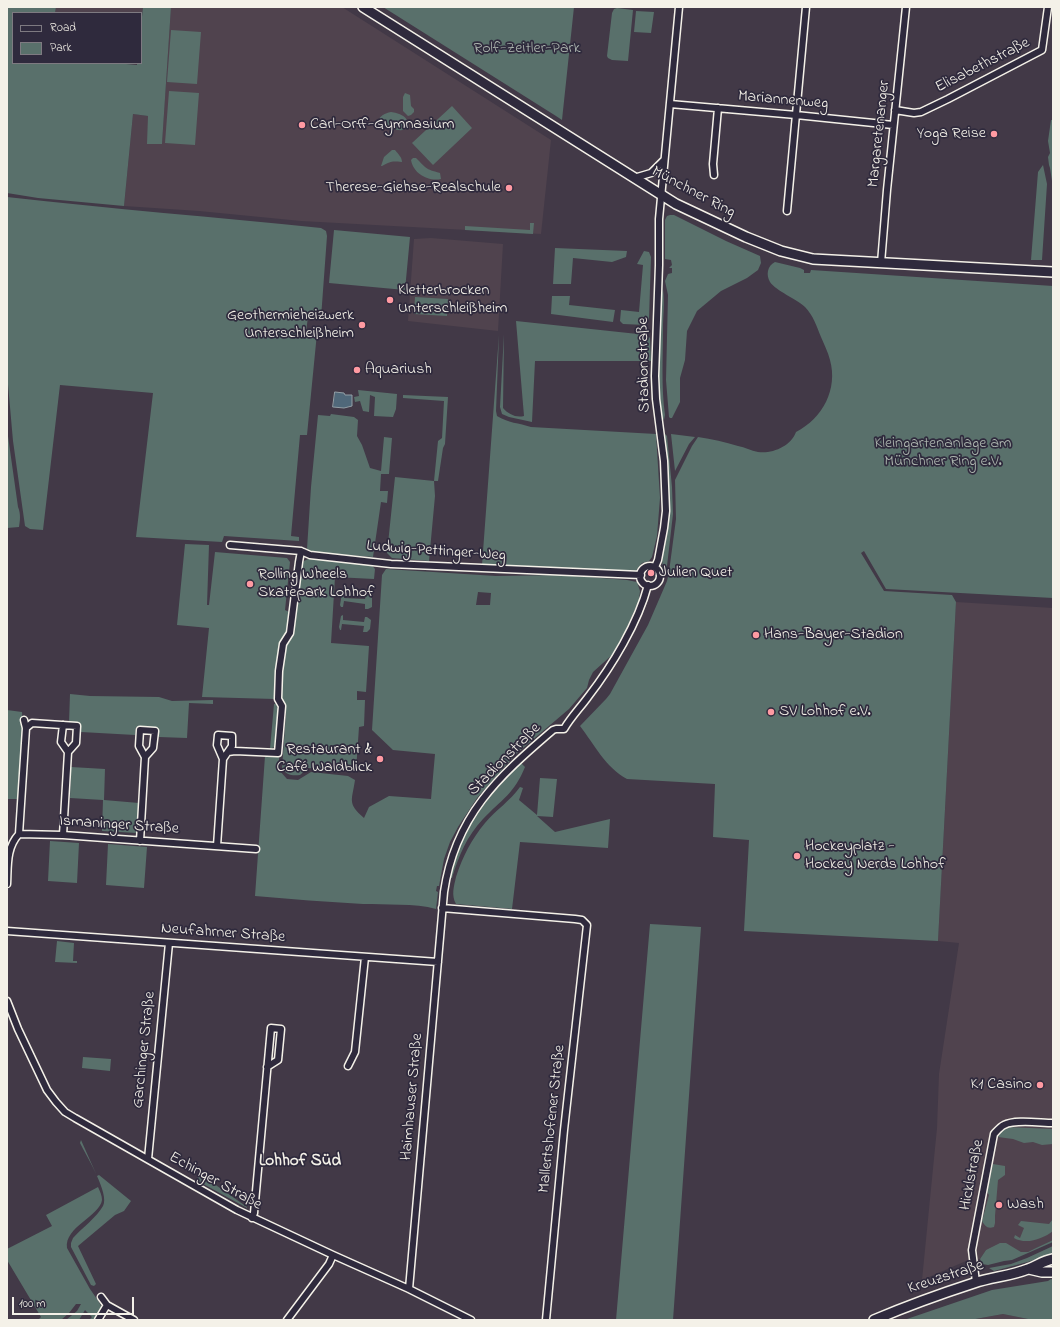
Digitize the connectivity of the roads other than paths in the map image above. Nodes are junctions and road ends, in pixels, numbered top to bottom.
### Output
1 (363, 7) edge
2 (679, 7) edge
3 (806, 7) edge
4 (906, 7) edge
5 (1048, 7) edge
6 (670, 104) junction
7 (718, 108) junction
8 (895, 110) junction
9 (796, 115) junction
10 (894, 125) junction
11 (664, 160) junction
12 (714, 175) dead end
13 (634, 178) junction
14 (661, 195) junction
15 (787, 211) dead end
16 (881, 263) junction
17 (1053, 272) edge
18 (230, 545) dead end
19 (301, 551) junction
20 (655, 567) junction
21 (640, 575) junction
22 (648, 585) junction
23 (24, 720) dead end
24 (63, 725) junction
25 (26, 728) junction
26 (68, 752) junction
27 (228, 752) junction
28 (145, 757) dead end
29 (223, 759) junction
30 (19, 834) junction
31 (62, 835) junction
32 (140, 840) junction
33 (217, 846) junction
34 (256, 849) dead end
35 (7, 884) edge
36 (442, 908) junction
37 (7, 931) edge
38 (169, 943) junction
39 (365, 957) junction
40 (438, 962) junction
41 (7, 1001) edge
42 (348, 1066) dead end
43 (267, 1067) junction
44 (1053, 1123) edge
45 (148, 1159) junction
46 (252, 1218) junction
47 (333, 1255) junction
48 (1052, 1258) edge
49 (1029, 1269) junction
50 (1053, 1272) edge
51 (976, 1282) junction
52 (409, 1289) junction
53 (101, 1296) dead end
54 (107, 1305) junction
55 (98, 1320) edge
56 (134, 1320) edge
57 (287, 1320) edge
58 (471, 1320) edge
59 (546, 1320) edge
60 (874, 1320) edge

1 - 13 main road, Münchner Ring
2 - 6 street, Stadionstraße
3 - 9 street
4 - 8 street, Margaretenanger
5 - 8 street, Elisabethstraße
6 - 7 street, Mariannenweg
6 - 11 street, Stadionstraße
7 - 9 street, Mariannenweg
7 - 12 street
8 - 10 street, Margaretenanger
9 - 10 street, Mariannenweg
9 - 15 street
10 - 16 street, Margaretenanger
11 - 13 street
11 - 14 street, Stadionstraße
13 - 14 main road, Münchner Ring
14 - 16 main road, Münchner Ring
14 - 20 street, Stadionstraße
16 - 17 main road, Münchner Ring
18 - 19 street, Ludwig-Pettinger-Weg
19 - 21 street, Ludwig-Pettinger-Weg
19 - 27 street
20 - 21 street
20 - 22 street, Stadionstraße
21 - 22 street
22 - 36 street, Stadionstraße
23 - 25 street
24 - 25 street
24 - 26 street
24 - 26 street
25 - 30 street
26 - 31 street
27 - 29 street
27 - 29 street
28 - 32 street
29 - 33 street
30 - 31 street, Ismaninger Straße
30 - 35 street
31 - 32 street, Ismaninger Straße
32 - 33 street, Ismaninger Straße
33 - 34 street, Ismaninger Straße
36 - 40 street, Haimhauser Straße
36 - 59 street, Mallertshofener Straße
37 - 38 street, Neufahrner Straße
38 - 39 street, Neufahrner Straße
38 - 45 street, Garchinger Straße
39 - 40 street, Neufahrner Straße
39 - 42 street
40 - 52 street, Haimhauser Straße
41 - 45 street, Echinger Straße
43 - 43 street
43 - 46 street
44 - 51 street, Hicklstraße
45 - 46 street, Echinger Straße
46 - 47 street, Echinger Straße
47 - 52 street, Echinger Straße
47 - 57 street
48 - 49 main road, Kreuzstraße
49 - 50 main road, Kreuzstraße
49 - 51 main road, Kreuzstraße
51 - 60 main road, Kreuzstraße
52 - 58 street, Echinger Straße
53 - 54 street
54 - 55 street
54 - 56 street

